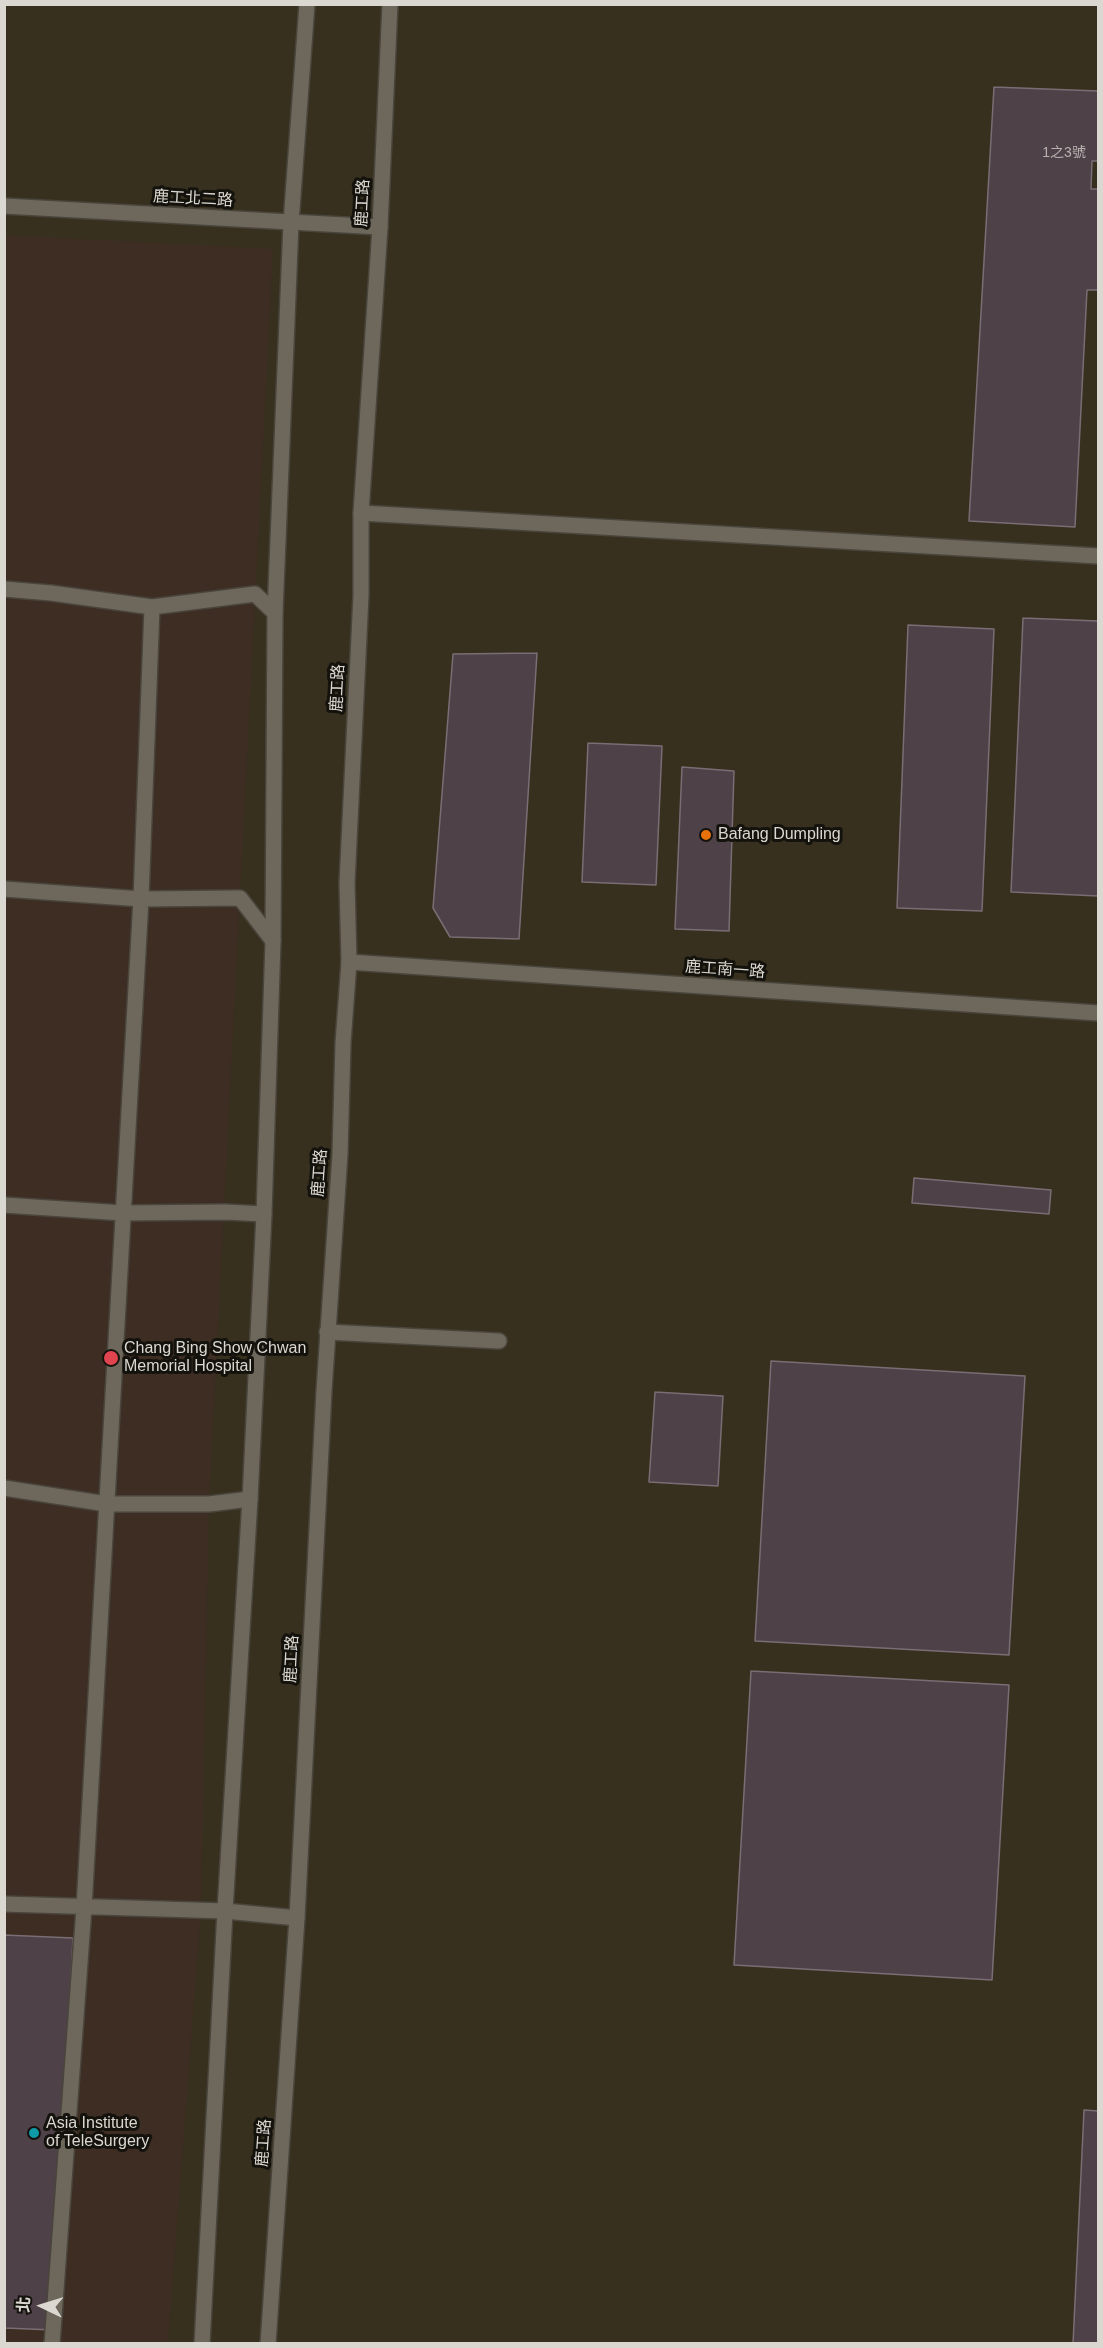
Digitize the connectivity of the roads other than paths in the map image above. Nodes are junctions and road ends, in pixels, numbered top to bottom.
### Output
1 (307, 4) edge
2 (390, 4) edge
3 (4, 206) edge
4 (291, 223) junction
5 (380, 227) junction
6 (361, 513) junction
7 (1098, 556) edge
8 (4, 590) edge
9 (152, 606) junction
10 (275, 614) junction
11 (4, 889) edge
12 (141, 899) junction
13 (273, 941) junction
14 (349, 962) junction
15 (1098, 1013) edge
16 (4, 1205) edge
17 (123, 1213) junction
18 (264, 1214) junction
19 (327, 1332) junction
20 (499, 1341) dead end
21 (4, 1488) edge
22 (250, 1499) junction
23 (106, 1504) junction
24 (4, 1904) edge
25 (84, 1908) junction
26 (225, 1911) junction
27 (297, 1918) junction
28 (52, 2343) edge
29 (202, 2343) edge
30 (268, 2343) edge

1 - 4 street
2 - 5 street, 鹿工路
3 - 4 street, 鹿工北二路
4 - 5 street, 鹿工北二路
4 - 10 street
5 - 6 street, 鹿工路
6 - 7 street
6 - 14 street, 鹿工路
8 - 9 street
9 - 10 street
9 - 12 street
10 - 13 street
11 - 12 street
12 - 13 street
12 - 17 street
13 - 18 street
14 - 15 street, 鹿工南一路
14 - 19 street, 鹿工路
16 - 17 street
17 - 18 street
17 - 23 street
18 - 22 street
19 - 20 street
19 - 27 street, 鹿工路
21 - 23 street
22 - 23 street
22 - 26 street
23 - 25 street
24 - 25 street
25 - 26 street
25 - 28 street
26 - 27 street
26 - 29 street
27 - 30 street, 鹿工路

